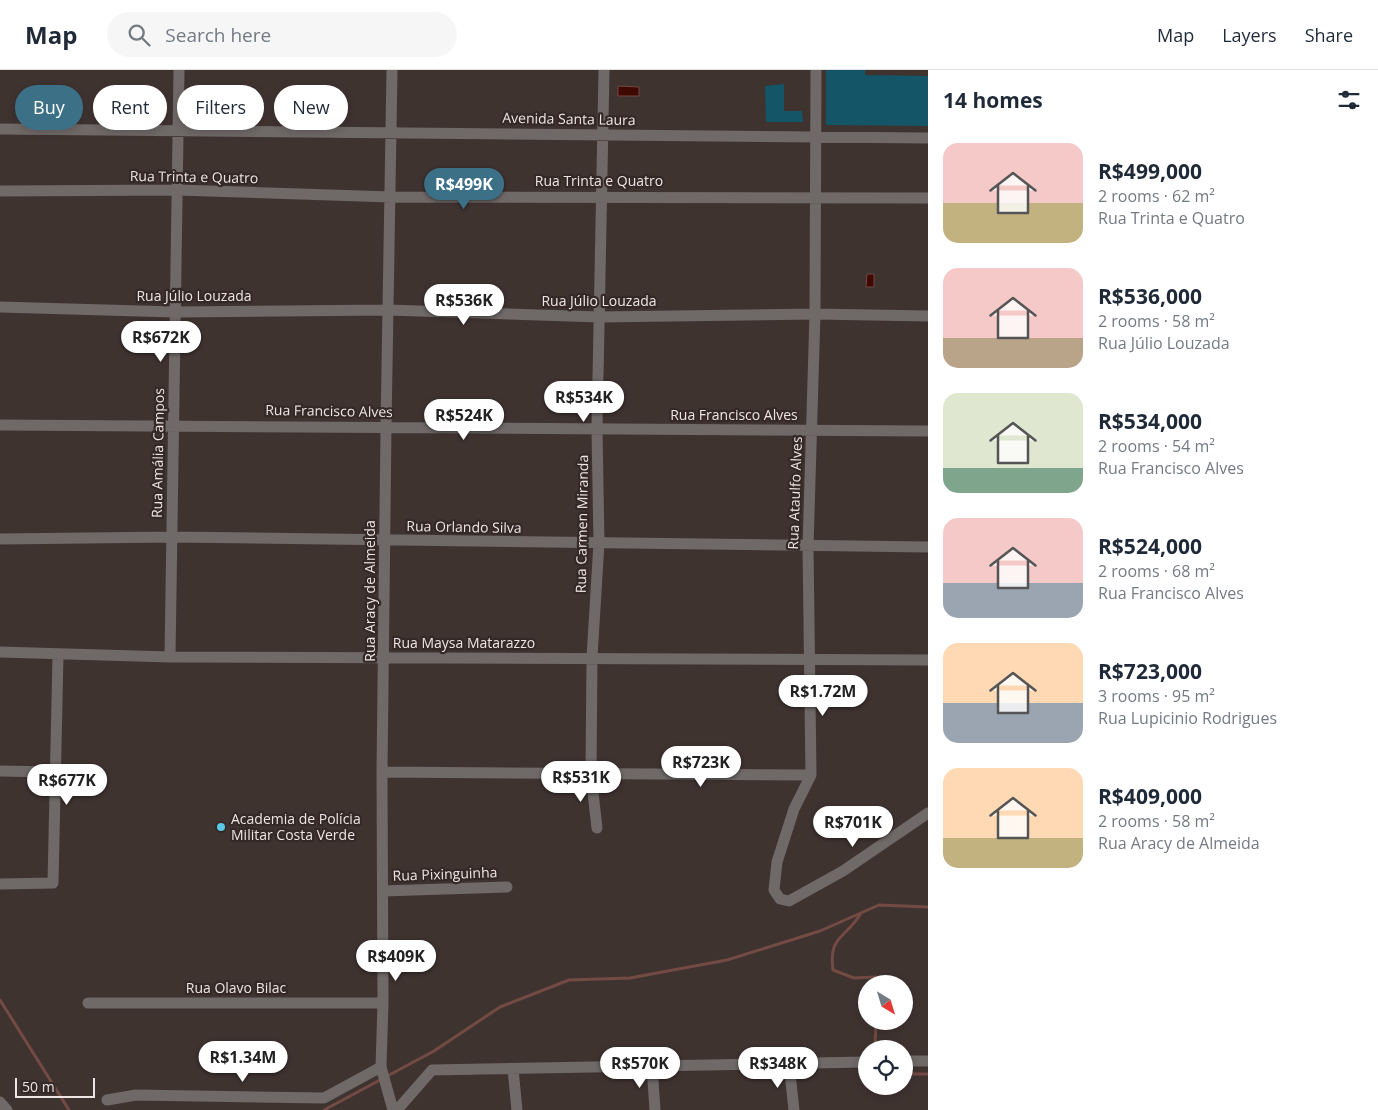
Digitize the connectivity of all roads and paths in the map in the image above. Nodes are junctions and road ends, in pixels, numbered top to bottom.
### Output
1 (179, 70) edge
2 (392, 70) edge
3 (604, 70) edge
4 (816, 70) edge
5 (179, 85) edge
6 (0, 129) edge
7 (177, 130) edge
8 (178, 130) joint
9 (392, 131) junction
10 (604, 135) junction
11 (817, 138) junction
12 (928, 138) edge
13 (177, 190) junction
14 (0, 191) edge
15 (602, 196) junction
16 (391, 197) junction
17 (816, 197) junction
18 (928, 198) edge
19 (0, 307) edge
20 (388, 310) junction
21 (175, 312) junction
22 (815, 314) junction
23 (928, 316) edge
24 (600, 317) junction
25 (174, 424) junction
26 (0, 425) edge
27 (386, 427) junction
28 (598, 429) junction
29 (812, 431) junction
30 (928, 431) edge
31 (172, 537) junction
32 (0, 539) edge
33 (385, 541) junction
34 (599, 543) junction
35 (808, 547) junction
36 (928, 547) edge
37 (0, 652) edge
38 (58, 655) junction
39 (170, 657) junction
40 (592, 657) junction
41 (384, 658) junction
42 (809, 660) junction
43 (928, 660) edge
44 (0, 771) edge
45 (54, 772) junction
46 (382, 772) junction
47 (591, 775) junction
48 (811, 775) junction
49 (928, 813) edge
50 (597, 828) dead end
51 (0, 884) edge
52 (507, 887) dead end
53 (383, 891) junction
54 (88, 1003) dead end
55 (383, 1003) junction
56 (913, 1061) edge
57 (928, 1061) edge
58 (858, 1062) edge
59 (788, 1064) junction
60 (652, 1066) junction
61 (513, 1069) junction
62 (381, 1071) junction
63 (107, 1100) dead end
64 (0, 1102) edge
65 (7, 1110) edge
66 (395, 1110) edge
67 (517, 1110) edge
68 (655, 1110) edge
69 (794, 1110) edge

1 - 5 street, Rua Amália Campos
2 - 9 street, Rua Aracy de Almeida
3 - 10 street, Rua Carmen Miranda
4 - 11 street, Rua Ataulfo Alves
6 - 7 street, Avenida Santa Laura
8 - 9 street, Avenida Santa Laura
8 - 13 street, Rua Amália Campos
9 - 10 street, Avenida Santa Laura
9 - 16 street, Rua Aracy de Almeida
10 - 11 street, Avenida Santa Laura
10 - 15 street, Rua Carmen Miranda
11 - 12 street, Avenida Santa Laura
11 - 17 street, Rua Ataulfo Alves
13 - 14 street, Rua Trinta e Quatro
13 - 16 street, Rua Trinta e Quatro
13 - 21 street, Rua Amália Campos
15 - 16 street, Rua Trinta e Quatro
15 - 17 street, Rua Trinta e Quatro
15 - 24 street, Rua Carmen Miranda
16 - 20 street, Rua Aracy de Almeida
17 - 18 street, Rua Trinta e Quatro
17 - 22 street, Rua Ataulfo Alves
19 - 21 street, Rua Júlio Louzada
20 - 21 street, Rua Júlio Louzada
20 - 24 street, Rua Júlio Louzada
20 - 27 street, Rua Aracy de Almeida
21 - 25 street, Rua Amália Campos
22 - 23 street, Rua Júlio Louzada
22 - 24 street, Rua Júlio Louzada
22 - 29 street, Rua Ataulfo Alves
24 - 28 street, Rua Carmen Miranda
25 - 26 street, Rua Francisco Alves
25 - 27 street, Rua Francisco Alves
25 - 31 street, Rua Amália Campos
27 - 28 street, Rua Francisco Alves
27 - 33 street, Rua Aracy de Almeida
28 - 29 street, Rua Francisco Alves
28 - 34 street, Rua Carmen Miranda
29 - 30 street, Rua Francisco Alves
29 - 35 street, Rua Ataulfo Alves
31 - 32 street, Rua Orlando Silva
31 - 33 street, Rua Orlando Silva
31 - 39 street, Rua Amália Campos
33 - 34 street, Rua Orlando Silva
33 - 41 street, Rua Aracy de Almeida
34 - 35 street, Rua Orlando Silva
34 - 40 street, Rua Carmen Miranda
35 - 36 street, Rua Orlando Silva
35 - 42 street, Rua Ataulfo Alves
37 - 38 street, Rua Maysa Matarazzo
38 - 39 street, Rua Maysa Matarazzo
38 - 45 street
39 - 41 street, Rua Maysa Matarazzo
40 - 41 street, Rua Maysa Matarazzo
40 - 42 street, Rua Maysa Matarazzo
40 - 47 street, Rua Carmen Miranda
41 - 46 street, Rua Aracy de Almeida
42 - 43 street, Rua Maysa Matarazzo
42 - 48 street, Rua Ataulfo Alves
44 - 45 street
45 - 51 street
46 - 47 street
46 - 53 street, Rua Aracy de Almeida
47 - 48 street
47 - 50 street, Rua Carmen Miranda
48 - 49 street, Rua Ataulfo Alves
52 - 53 street, Rua Pixinguinha
53 - 55 street, Rua Aracy de Almeida
54 - 55 street, Rua Olavo Bilac
55 - 62 street, Rua Aracy de Almeida
56 - 57 street
58 - 59 street
59 - 60 street
59 - 69 street
60 - 61 street
60 - 68 street
61 - 66 street
61 - 67 street
62 - 63 street
62 - 66 street, Rua Aracy de Almeida
64 - 65 street

